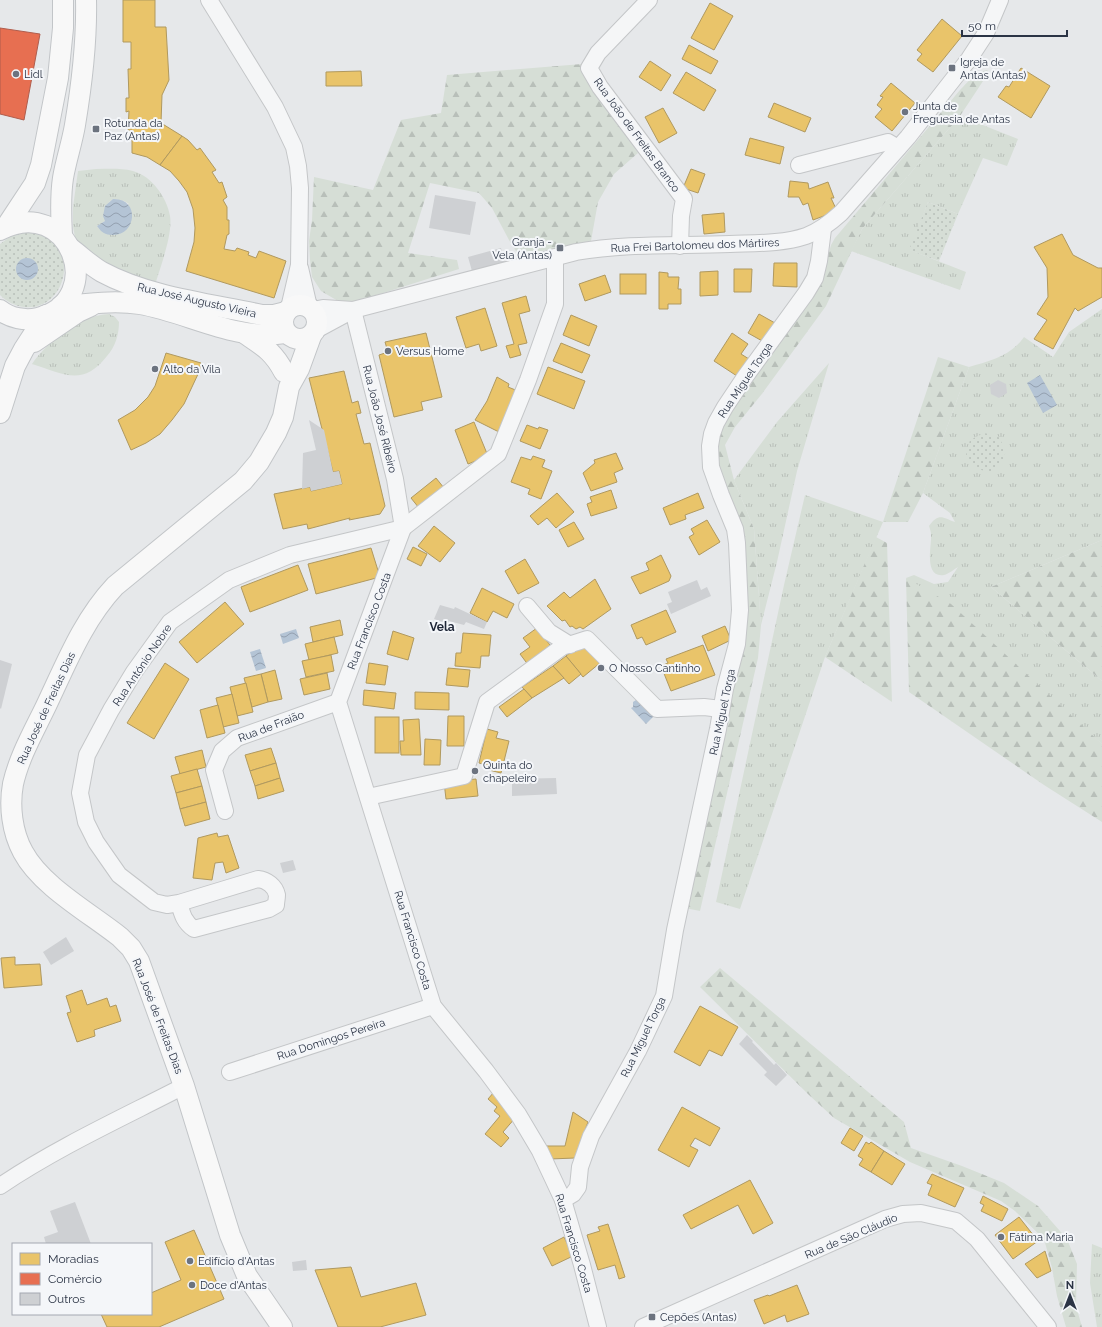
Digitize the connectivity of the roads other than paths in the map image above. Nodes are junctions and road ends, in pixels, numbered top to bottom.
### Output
1 (63, 0) edge
2 (86, 0) edge
3 (209, 0) edge
4 (649, 0) edge
5 (1000, 0) edge
6 (898, 148) junction
7 (799, 165) dead end
8 (3, 229) edge
9 (823, 229) junction
10 (66, 242) junction
11 (680, 246) junction
12 (555, 257) junction
13 (299, 265) junction
14 (97, 304) junction
15 (311, 308) junction
16 (0, 310) edge
17 (287, 310) junction
18 (353, 310) junction
19 (53, 311) junction
20 (242, 332) junction
21 (314, 333) junction
22 (288, 334) junction
23 (24, 349) junction
24 (286, 380) junction
25 (0, 413) edge
26 (403, 528) junction
27 (527, 606) dead end
28 (570, 645) junction
29 (338, 702) junction
30 (721, 709) junction
31 (368, 797) junction
32 (225, 811) dead end
33 (179, 903) junction
34 (433, 1006) junction
35 (230, 1072) dead end
36 (184, 1086) junction
37 (0, 1186) edge
38 (563, 1200) junction
39 (282, 1327) edge
40 (598, 1327) edge
41 (643, 1327) edge
42 (1048, 1327) edge

1 - 8 main road
2 - 10 main road
3 - 13 street
4 - 11 street, Rua João de Freitas Branco
5 - 6 street, Rua Frei Bartolomeu dos Mártires
6 - 7 street
6 - 9 street, Rua Frei Bartolomeu dos Mártires
8 - 10 main road, Rua José Augusto Vieira
9 - 11 street, Rua Frei Bartolomeu dos Mártires
9 - 30 street, Rua Miguel Torga
10 - 17 main road, Rua José Augusto Vieira
10 - 19 main road
11 - 12 street, Rua Frei Bartolomeu dos Mártires
12 - 18 street, Rua Frei Bartolomeu dos Mártires
12 - 26 street
13 - 15 street
13 - 17 street
14 - 19 main road, Rua José Augusto Vieira
14 - 20 main road, Rua José Augusto Vieira
14 - 23 main road
15 - 17 main road
15 - 18 street, Rua Frei Bartolomeu dos Mártires
15 - 21 main road
16 - 19 main road, Rua José Augusto Vieira
17 - 22 main road
18 - 21 street, Rua Frei Bartolomeu dos Mártires
18 - 26 street, Rua João José Ribeiro
19 - 23 main road
20 - 22 main road, Rua José Augusto Vieira
20 - 24 main road
21 - 22 main road
21 - 24 main road, Rua José de Freitas Dias
22 - 24 main road
23 - 25 main road
24 - 36 main road, Rua José de Freitas Dias
26 - 29 street, Rua Francisco Costa
26 - 33 street, Rua António Nobre
27 - 28 street
28 - 30 street
28 - 31 street
29 - 31 street, Rua Francisco Costa
29 - 32 street, Rua de Fraião
30 - 38 street, Rua Miguel Torga
31 - 34 street, Rua Francisco Costa
33 - 33 street, Rua António Nobre
34 - 35 street, Rua Domingos Pereira
34 - 38 street, Rua Francisco Costa
36 - 37 street
36 - 39 main road, Rua José de Freitas Dias
38 - 40 street, Rua Francisco Costa
41 - 42 street, Rua de São Cláudio

